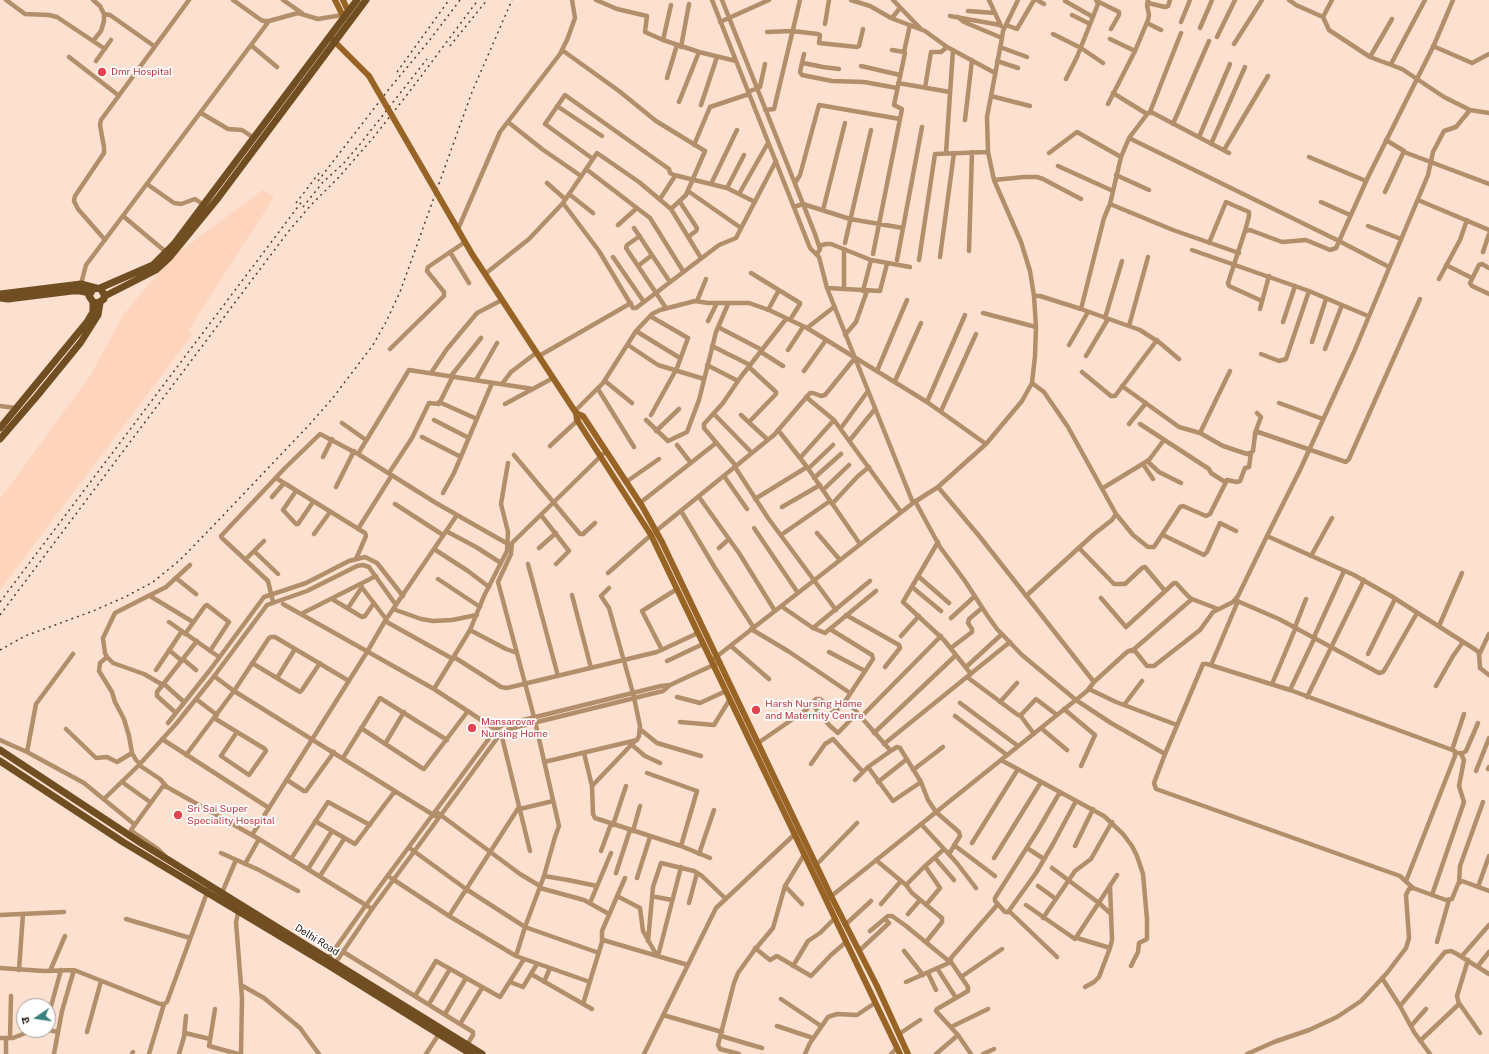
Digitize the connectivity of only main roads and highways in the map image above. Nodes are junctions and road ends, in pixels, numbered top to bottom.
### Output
1 (357, 0) edge
2 (366, 0) edge
3 (332, 39) junction
4 (98, 288) junction
5 (90, 293) junction
6 (0, 294) edge
7 (0, 298) edge
8 (99, 300) junction
9 (0, 428) edge
10 (0, 439) edge
11 (0, 750) edge
12 (0, 761) edge
13 (327, 961) junction
14 (334, 965) junction
15 (469, 1051) edge
16 (482, 1054) edge

1 - 3 main road
2 - 3 main road
3 - 4 main road
3 - 8 main road
4 - 5 main road
4 - 6 main road
4 - 8 main road
5 - 7 main road
5 - 8 main road
8 - 9 main road
8 - 10 main road
11 - 13 main road, Delhi Road
12 - 13 main road
13 - 14 main road
14 - 15 main road, Delhi Road
14 - 15 main road
15 - 16 main road, Delhi Road

